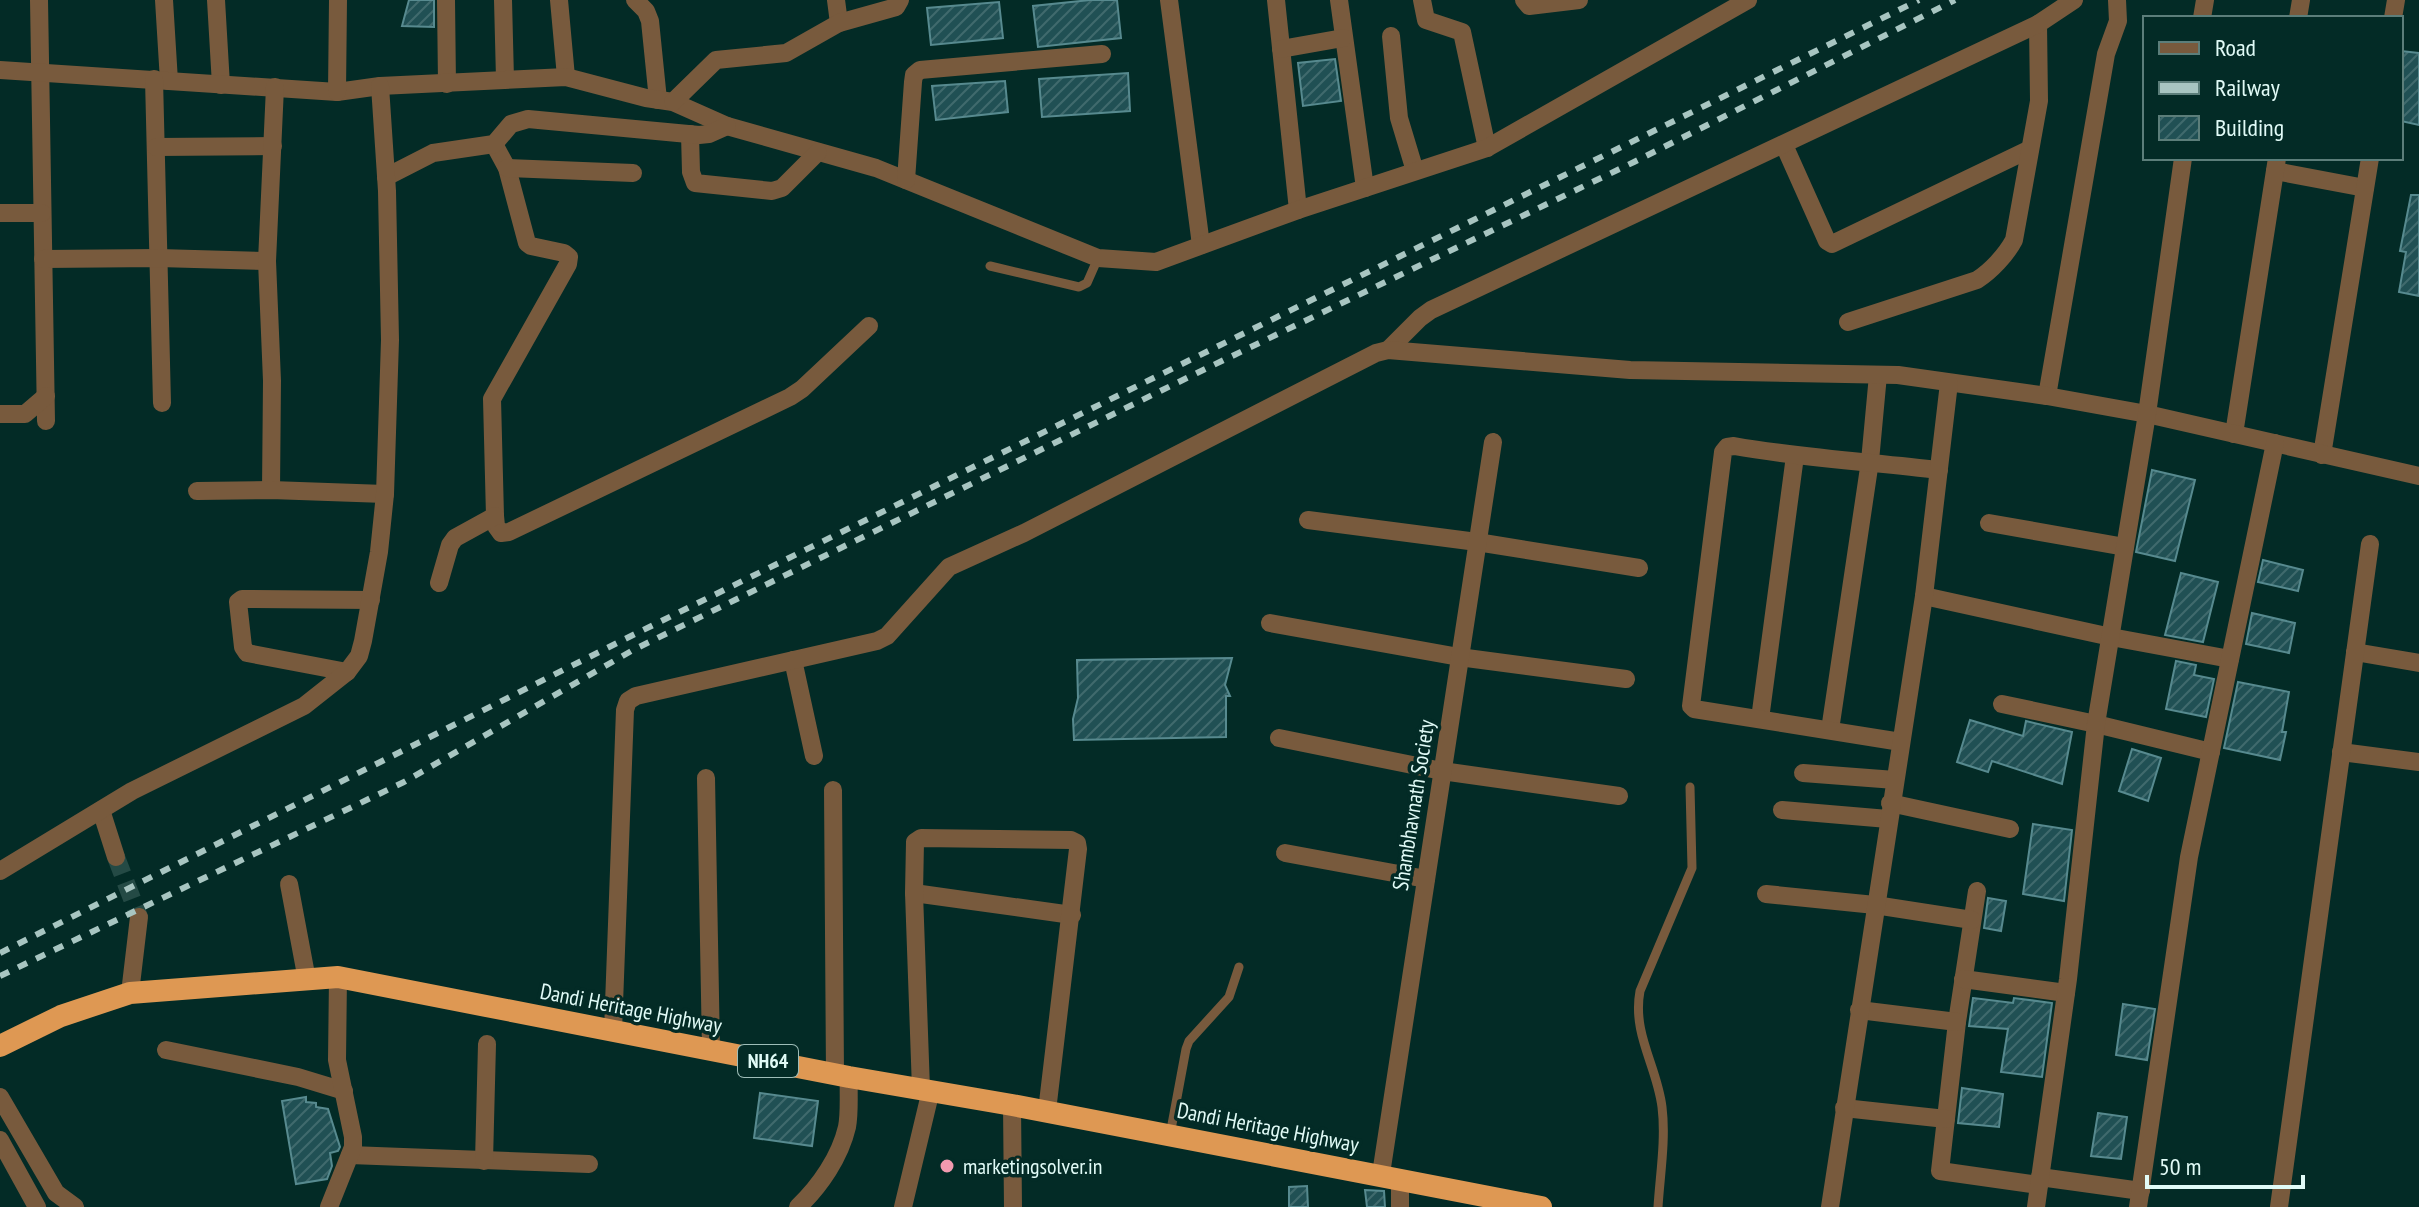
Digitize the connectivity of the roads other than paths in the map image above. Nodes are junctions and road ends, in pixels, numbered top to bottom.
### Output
1 (39, 0) edge
2 (164, 0) edge
3 (216, 0) edge
4 (338, 0) edge
5 (446, 0) edge
6 (503, 0) edge
7 (559, 0) edge
8 (635, 0) edge
9 (836, 0) edge
10 (900, 0) edge
11 (1169, 0) edge
12 (1276, 0) edge
13 (1339, 0) edge
14 (1422, 0) edge
15 (1524, 0) edge
16 (1570, 0) edge
17 (1579, 0) edge
18 (1748, 0) edge
19 (2117, 0) edge
20 (2070, 1) edge
21 (839, 23) junction
22 (2038, 24) junction
23 (1391, 36) dead end
24 (1343, 38) junction
25 (1281, 49) junction
26 (1102, 54) dead end
27 (0, 70) edge
28 (40, 74) junction
29 (566, 77) junction
30 (505, 79) junction
31 (161, 80) junction
32 (447, 84) junction
33 (221, 85) junction
34 (380, 86) junction
35 (275, 87) junction
36 (337, 92) junction
37 (665, 101) junction
38 (727, 126) junction
39 (690, 134) junction
40 (494, 144) junction
41 (1784, 145) junction
42 (273, 146) junction
43 (156, 147) junction
44 (1487, 148) junction
45 (2030, 149) junction
46 (818, 152) junction
47 (2183, 160) edge
48 (2370, 160) edge
49 (2276, 164) edge
50 (507, 168) junction
51 (1415, 171) junction
52 (633, 173) dead end
53 (386, 177) junction
54 (906, 180) junction
55 (1365, 188) junction
56 (2365, 188) junction
57 (1298, 210) junction
58 (0, 213) edge
59 (42, 213) junction
60 (1201, 245) junction
61 (159, 258) junction
62 (1098, 258) junction
63 (43, 259) junction
64 (267, 261) junction
65 (990, 266) dead end
66 (1848, 322) dead end
67 (869, 326) dead end
68 (1388, 350) junction
69 (1878, 375) junction
70 (1949, 383) junction
71 (46, 396) junction
72 (2047, 396) junction
73 (162, 403) dead end
74 (0, 414) edge
75 (2147, 414) junction
76 (46, 421) dead end
77 (2234, 434) junction
78 (1493, 442) dead end
79 (2275, 443) junction
80 (2322, 455) junction
81 (1795, 456) junction
82 (1870, 461) junction
83 (1939, 470) junction
84 (2419, 476) edge
85 (271, 490) junction
86 (197, 491) dead end
87 (385, 494) junction
88 (495, 516) junction
89 (1308, 520) dead end
90 (1989, 523) dead end
91 (1477, 542) junction
92 (2370, 544) dead end
93 (2125, 547) junction
94 (1639, 568) dead end
95 (439, 583) dead end
96 (1924, 596) junction
97 (371, 600) junction
98 (1270, 623) dead end
99 (2111, 637) junction
100 (2355, 652) junction
101 (1459, 657) junction
102 (2230, 659) junction
103 (793, 660) junction
104 (2419, 663) edge
105 (347, 672) junction
106 (1626, 679) dead end
107 (2002, 704) dead end
108 (1760, 719) junction
109 (2096, 724) junction
110 (1830, 730) junction
111 (1279, 738) dead end
112 (1901, 742) junction
113 (2211, 752) junction
114 (2341, 752) junction
115 (814, 756) dead end
116 (2419, 762) edge
117 (1442, 771) junction
118 (1803, 773) dead end
119 (706, 778) dead end
120 (1895, 780) junction
121 (1690, 787) dead end
122 (833, 790) dead end
123 (1619, 796) dead end
124 (101, 810) junction
125 (1782, 810) dead end
126 (1889, 811) junction
127 (2010, 829) dead end
128 (1285, 853) dead end
129 (116, 857) tunnel mouth
130 (0, 871) edge
131 (1426, 879) junction
132 (289, 884) dead end
133 (1977, 891) dead end
134 (914, 893) junction
135 (1766, 894) dead end
136 (1875, 905) junction
137 (1072, 915) junction
138 (139, 917) tunnel mouth
139 (1972, 920) junction
140 (1239, 967) dead end
141 (338, 977) junction
142 (1963, 979) junction
143 (307, 980) junction
144 (130, 993) junction
145 (2066, 993) junction
146 (1859, 1010) junction
147 (1957, 1022) junction
148 (613, 1031) junction
149 (487, 1044) dead end
150 (0, 1046) edge
151 (166, 1050) dead end
152 (711, 1050) junction
153 (842, 1076) junction
154 (926, 1090) junction
155 (344, 1091) junction
156 (0, 1097) edge
157 (1012, 1105) junction
158 (1844, 1108) junction
159 (1047, 1111) junction
160 (1946, 1119) junction
161 (1170, 1135) junction
162 (0, 1140) edge
163 (350, 1155) junction
164 (484, 1161) junction
165 (589, 1164) dead end
166 (1391, 1176) junction
167 (2039, 1181) junction
168 (2140, 1199) edge
169 (37, 1207) edge
170 (75, 1207) edge
171 (329, 1207) edge
172 (798, 1207) edge
173 (903, 1207) edge
174 (1013, 1207) edge
175 (1400, 1207) edge
176 (1541, 1207) edge
177 (1658, 1207) edge
178 (1830, 1207) edge
179 (2036, 1207) edge
180 (2279, 1207) edge

1 - 28 street
2 - 31 street
3 - 33 street
4 - 36 street
5 - 32 street
6 - 30 street
7 - 29 street
8 - 37 street
9 - 21 street
10 - 21 street
11 - 60 street
12 - 25 street
13 - 24 street
14 - 44 street
15 - 16 street
16 - 17 street
18 - 44 street
19 - 72 street
20 - 22 street
21 - 37 street
22 - 41 street
22 - 45 street
23 - 51 street
24 - 25 street
24 - 55 street
25 - 57 street
26 - 54 street
27 - 28 street
28 - 31 street
28 - 59 street
29 - 30 street
29 - 37 street
30 - 32 street
31 - 33 street
31 - 43 street
32 - 34 street
33 - 35 street
34 - 36 street
34 - 53 street
35 - 36 street
35 - 42 street
37 - 38 street
38 - 39 street
38 - 46 street
39 - 40 street
39 - 46 street
40 - 50 street
40 - 53 street
41 - 45 street
41 - 68 street
42 - 43 street
42 - 64 street
43 - 61 street
44 - 51 street
45 - 66 street
46 - 54 street
47 - 75 street
48 - 56 street
49 - 56 street
49 - 77 street
50 - 52 street
50 - 88 street
51 - 55 street
53 - 87 street
54 - 62 street
55 - 57 street
56 - 80 street
57 - 60 street
58 - 59 street
59 - 63 street
60 - 62 street
61 - 63 street
61 - 64 street
61 - 73 street
62 - 65 lane
63 - 71 street
64 - 85 street
67 - 88 street
68 - 69 street
68 - 103 street
69 - 70 street
69 - 82 street
70 - 72 street
70 - 83 street
71 - 74 street
71 - 76 street
72 - 75 street
75 - 77 street
75 - 93 street
77 - 79 street
78 - 91 street, Shambhavnath Society
79 - 80 street
79 - 102 street
80 - 84 street
81 - 82 street
81 - 108 street
81 - 108 street
82 - 83 street
82 - 110 street
83 - 96 street
85 - 86 street
85 - 87 street
87 - 97 street
88 - 95 street
89 - 91 street
90 - 93 street
91 - 94 street
91 - 101 street, Shambhavnath Society
92 - 100 street
93 - 99 street
96 - 99 street
96 - 112 street
97 - 105 street
97 - 105 street
98 - 101 street
99 - 102 street
99 - 109 street
100 - 104 street
100 - 114 street
101 - 106 street
101 - 117 street, Shambhavnath Society
102 - 113 street
103 - 115 street
103 - 148 street
105 - 124 street
107 - 109 street
108 - 110 street
109 - 113 street
109 - 145 street
110 - 112 street
111 - 117 street
112 - 120 street
113 - 168 street
114 - 116 street
114 - 180 street
117 - 123 street
117 - 131 street, Shambhavnath Society
118 - 120 street
119 - 152 street
120 - 126 street
121 - 177 lane
122 - 153 street
124 - 129 street
124 - 130 street
125 - 126 street
126 - 127 street
126 - 136 street
128 - 131 street
131 - 166 street, Shambhavnath Society
132 - 143 street
133 - 139 street
134 - 137 street
134 - 137 street
134 - 154 street
135 - 136 street
136 - 139 street
136 - 146 street
137 - 159 street
138 - 144 street
139 - 142 street
140 - 161 lane
141 - 143 highway, Dandi Heritage Highway / NH64
141 - 148 highway, Dandi Heritage Highway / NH64
141 - 155 street
142 - 145 street
142 - 147 street
143 - 144 highway, Dandi Heritage Highway / NH64
144 - 150 highway, Dandi Heritage Highway / NH64
145 - 167 street
146 - 147 street
146 - 158 street
147 - 160 street
148 - 152 highway, Dandi Heritage Highway / NH64
149 - 164 street
151 - 155 street
152 - 153 highway, Dandi Heritage Highway / NH64
153 - 154 highway, Dandi Heritage Highway / NH64
153 - 172 street
154 - 157 highway, Dandi Heritage Highway / NH64
154 - 173 street
155 - 163 street
156 - 170 street
157 - 159 highway, Dandi Heritage Highway / NH64
157 - 174 street
158 - 160 street
158 - 178 street
159 - 161 highway, Dandi Heritage Highway / NH64
160 - 167 street
161 - 166 highway, Dandi Heritage Highway / NH64
162 - 169 street
163 - 164 street
163 - 171 street
164 - 165 street
166 - 175 street, Shambhavnath Society
166 - 176 highway, Dandi Heritage Highway / NH64
167 - 168 street
167 - 179 street

